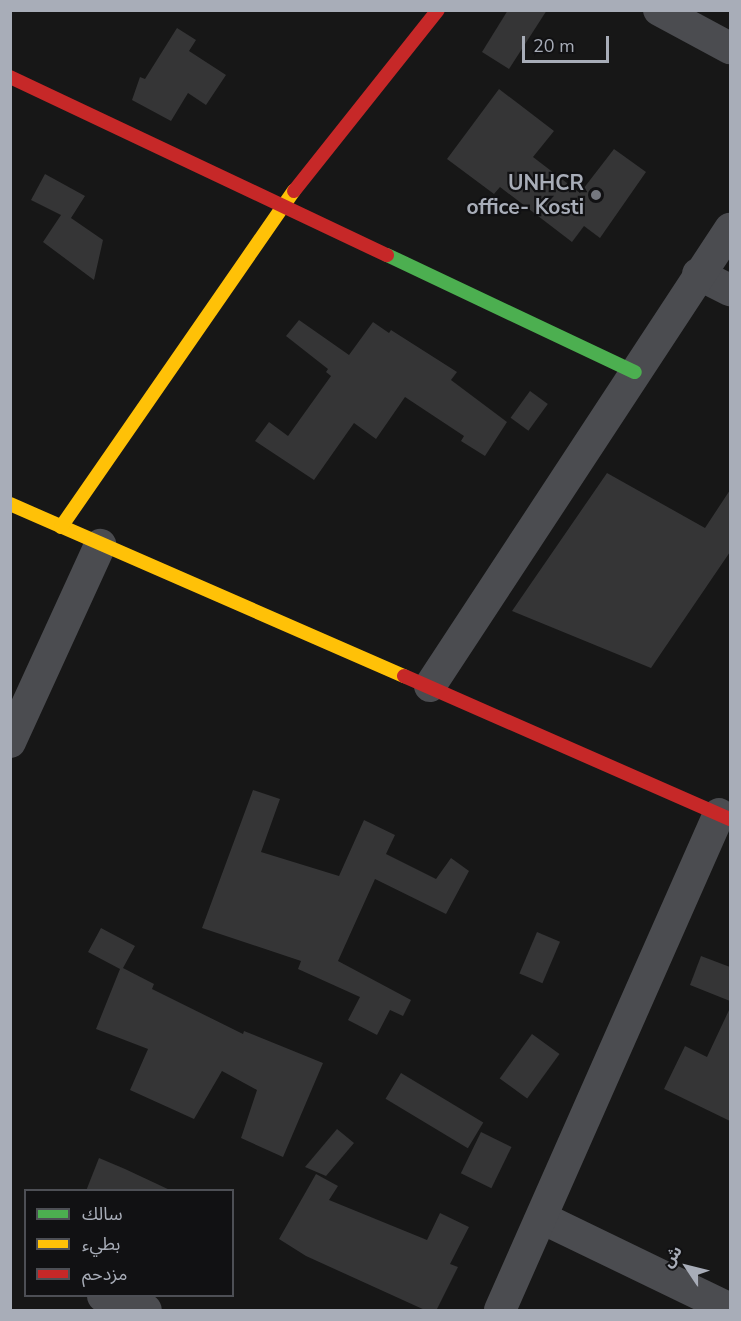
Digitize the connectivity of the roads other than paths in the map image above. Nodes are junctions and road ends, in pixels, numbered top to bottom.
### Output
1 (438, 10) edge
2 (659, 10) edge
3 (730, 48) edge
4 (10, 77) edge
5 (282, 206) junction
6 (730, 229) edge
7 (698, 274) junction
8 (730, 290) edge
9 (635, 372) junction
10 (10, 504) edge
11 (62, 528) junction
12 (100, 545) junction
13 (430, 686) junction
14 (10, 742) edge
15 (725, 817) edge
16 (542, 1218) junction
17 (107, 1297) edge
18 (730, 1309) edge
19 (146, 1311) edge
20 (500, 1311) edge

1 - 5 street
2 - 3 street
4 - 5 street
5 - 9 street
5 - 11 street
6 - 7 street
7 - 8 street
7 - 9 street
9 - 13 street
10 - 11 street
11 - 12 street
12 - 13 street
12 - 14 street
13 - 15 street
15 - 16 street
16 - 18 street
16 - 20 street
17 - 19 street

